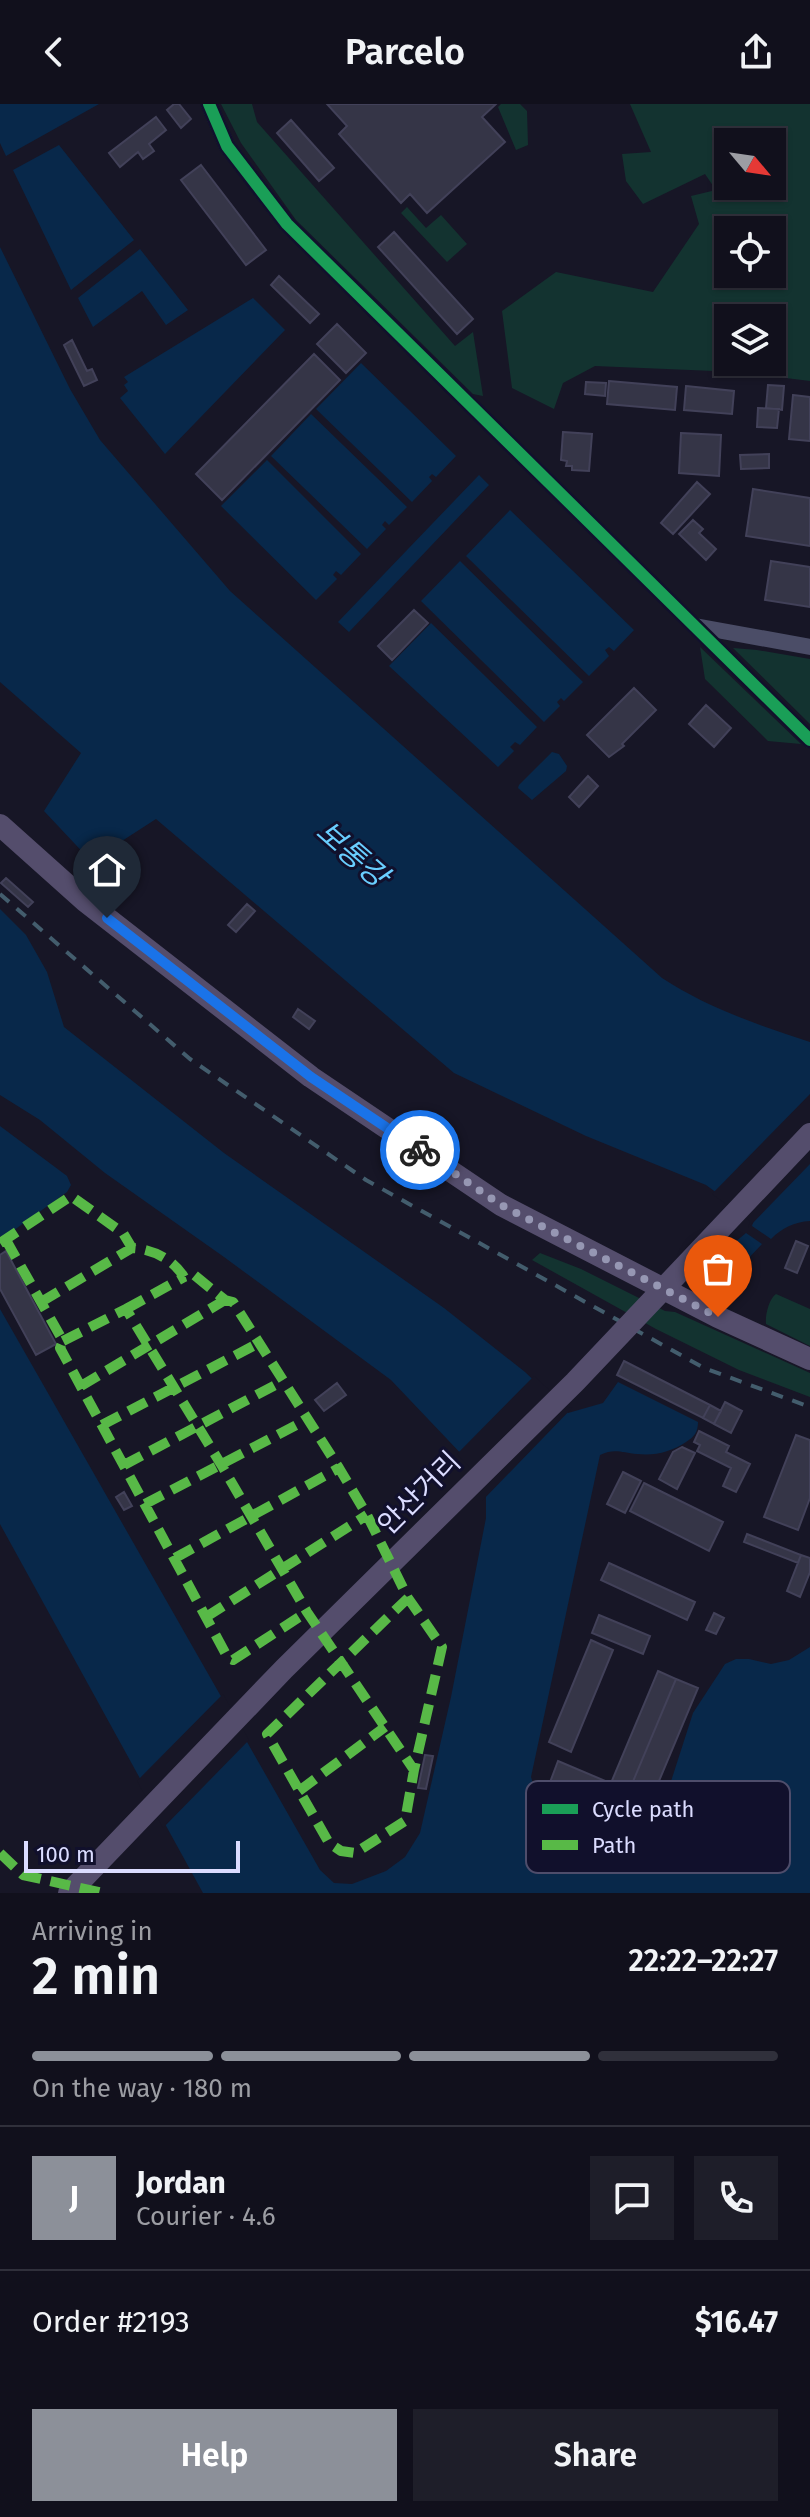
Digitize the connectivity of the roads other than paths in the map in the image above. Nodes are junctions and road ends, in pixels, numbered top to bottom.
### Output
1 (209, 104) edge
2 (694, 626) junction
3 (810, 647) edge
4 (810, 740) edge
5 (0, 825) edge
6 (810, 1134) edge
7 (810, 1359) edge
8 (69, 1893) edge

1 - 2 street
2 - 3 street
2 - 4 street
5 - 7 main road
6 - 8 main road, 안산거리, bridge

